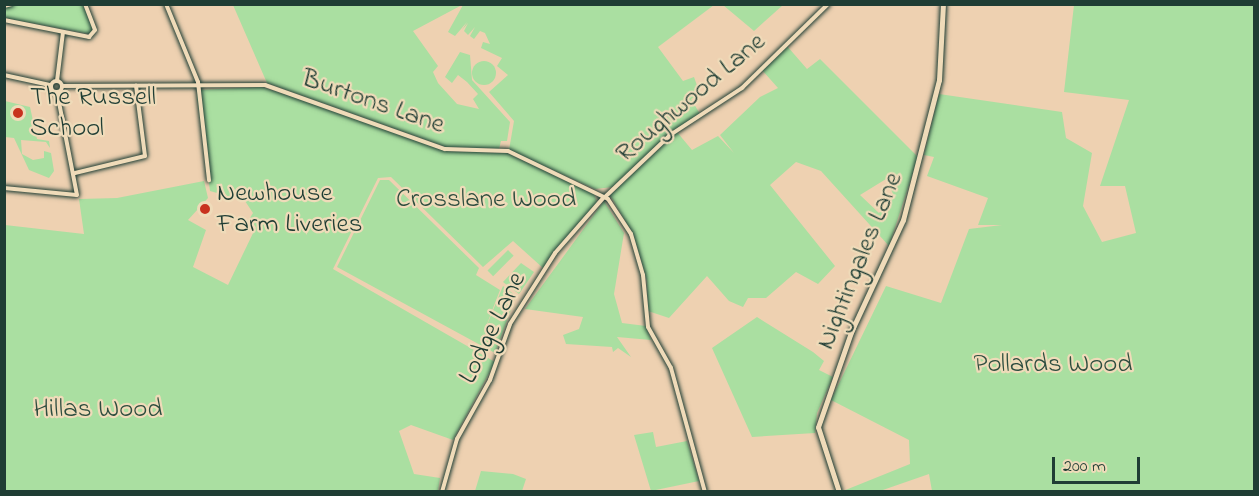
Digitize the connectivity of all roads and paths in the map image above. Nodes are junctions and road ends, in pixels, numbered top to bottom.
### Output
1 (12, 4) edge
2 (85, 4) edge
3 (166, 4) edge
4 (828, 4) edge
5 (943, 4) edge
6 (4, 6) edge
7 (4, 20) edge
8 (63, 32) junction
9 (4, 75) edge
10 (57, 81) junction
11 (50, 85) junction
12 (62, 86) junction
13 (136, 86) junction
14 (198, 87) junction
15 (57, 92) junction
16 (75, 172) junction
17 (209, 180) dead end
18 (4, 188) edge
19 (604, 197) junction
20 (442, 492) edge
21 (705, 492) edge
22 (839, 492) edge

1 - 6 street
2 - 8 street
3 - 14 street
4 - 19 street, Roughwood Lane
5 - 22 main road, Nightingales Lane
7 - 8 street
8 - 10 street
9 - 11 street
10 - 11 street
10 - 12 street
11 - 15 street
12 - 13 street, Burtons Lane
12 - 15 street
13 - 14 street, Burtons Lane
13 - 16 street
14 - 17 street
14 - 19 street, Burtons Lane
15 - 16 street
16 - 18 street
19 - 20 street, Lodge Lane
19 - 21 street, Burtons Lane

